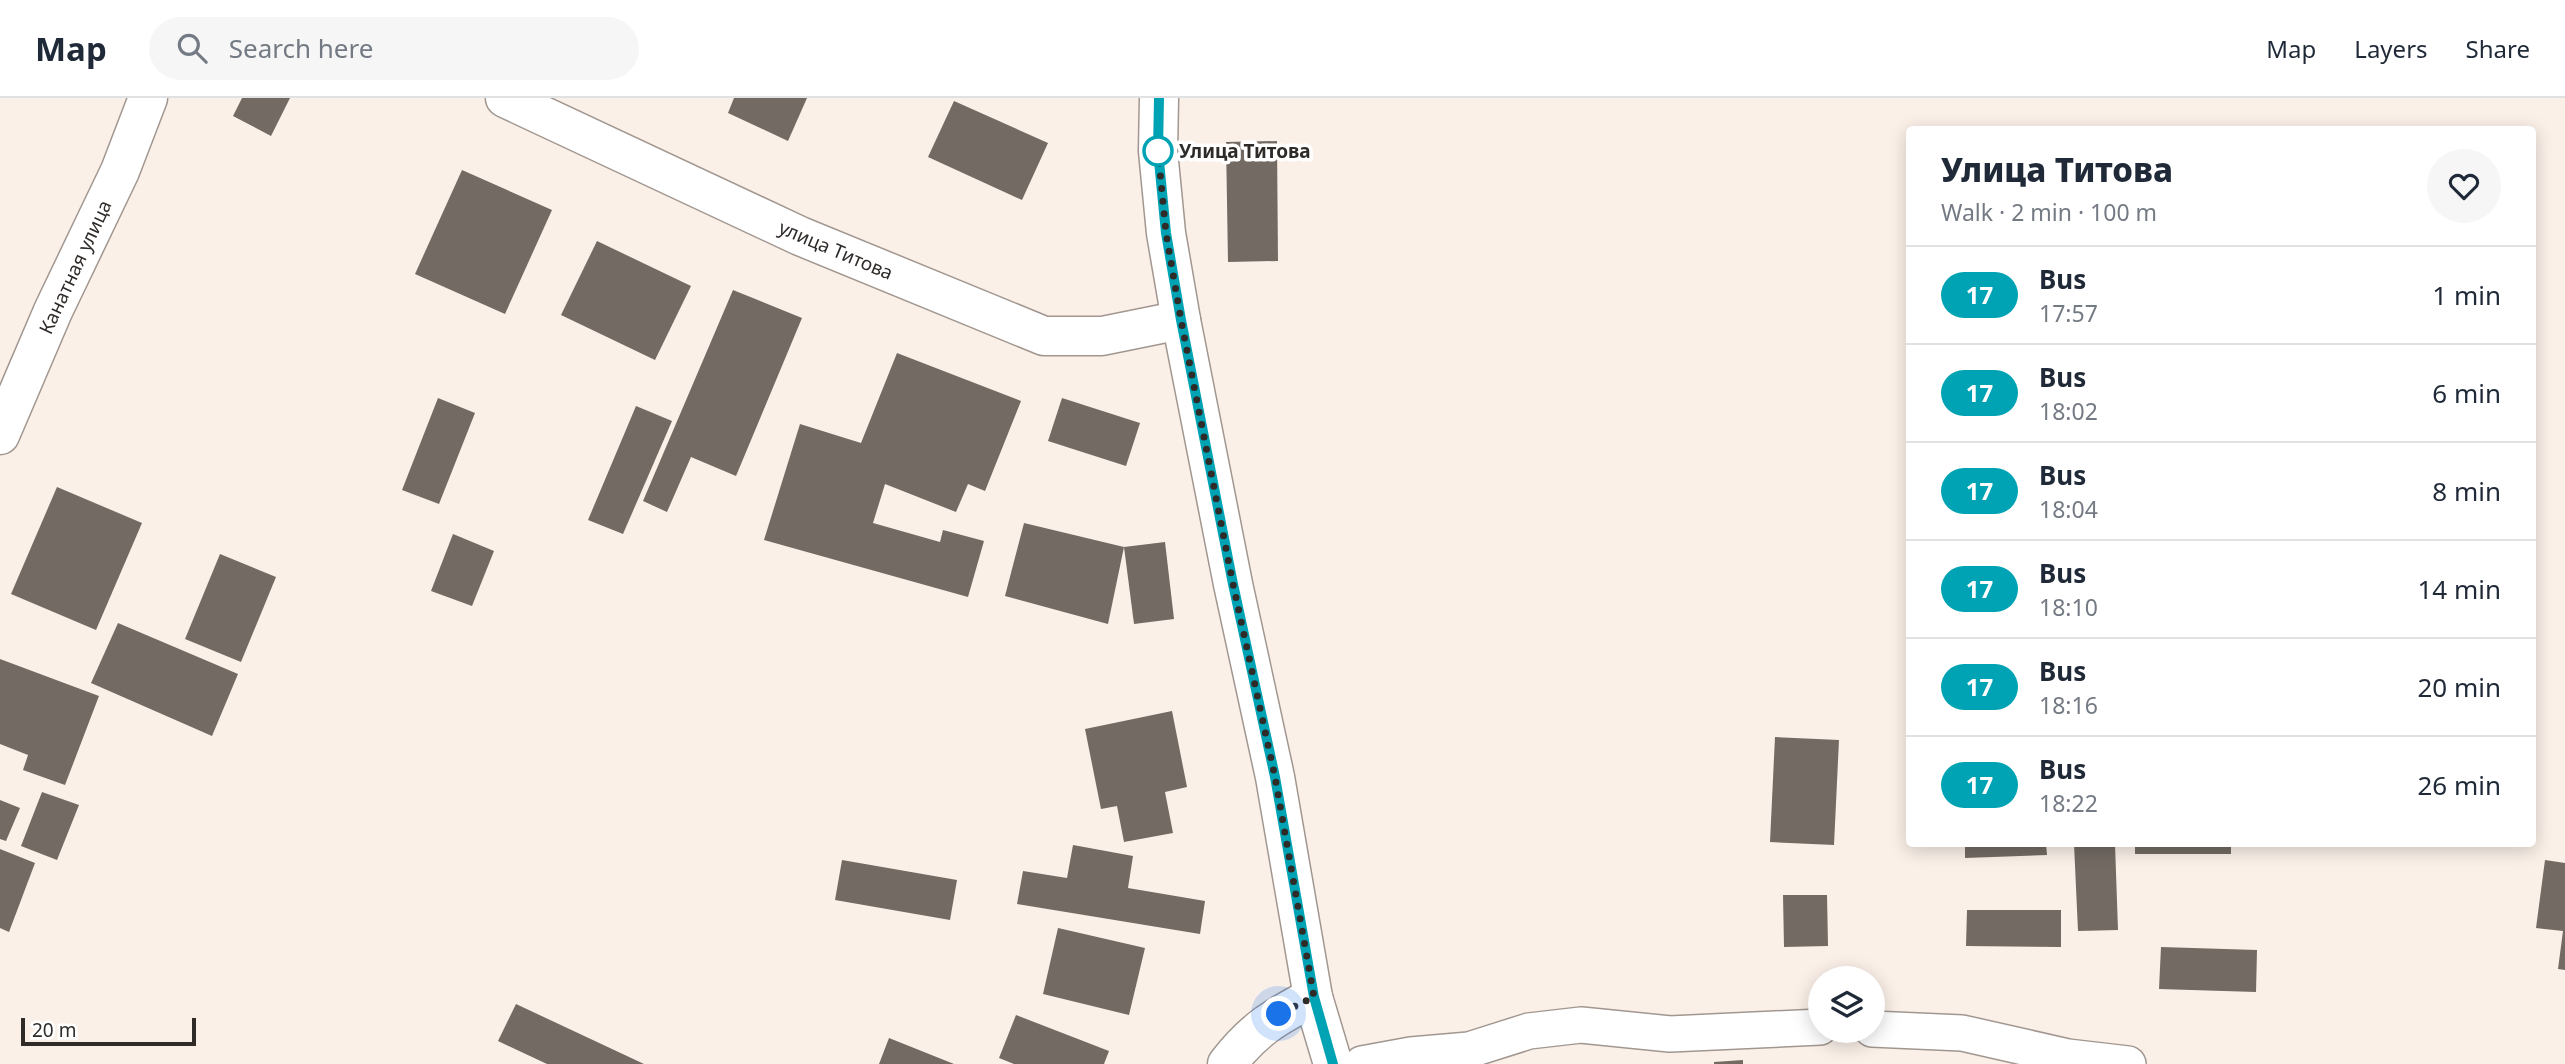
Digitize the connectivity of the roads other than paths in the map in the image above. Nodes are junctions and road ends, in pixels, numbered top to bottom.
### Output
1 (148, 98) edge
2 (505, 98) edge
3 (1159, 98) edge
4 (1181, 320) junction
5 (0, 435) edge
6 (1314, 997) junction
7 (1808, 1028) edge
8 (1885, 1030) edge
9 (1227, 1064) edge
10 (1333, 1064) edge
11 (1362, 1064) edge
12 (2128, 1064) edge

1 - 5 street, Канатная улица
2 - 4 street, улица Титова
3 - 4 street
4 - 6 street
6 - 9 street
6 - 10 street
7 - 11 lane
8 - 12 lane

